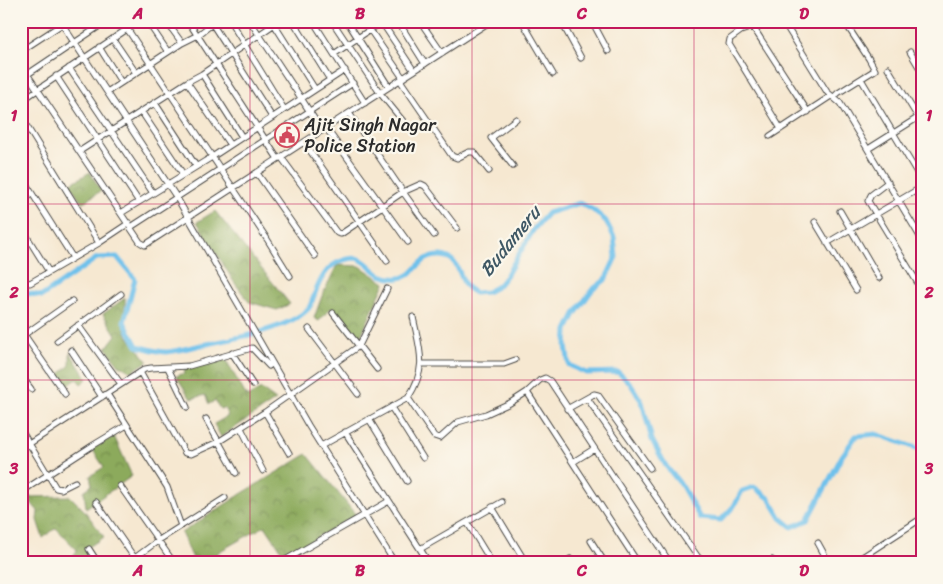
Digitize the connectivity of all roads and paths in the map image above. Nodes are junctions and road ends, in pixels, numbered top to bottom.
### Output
1 (108, 21) edge
2 (122, 21) edge
3 (139, 21) edge
4 (147, 21) edge
5 (166, 21) edge
6 (188, 21) edge
7 (230, 21) edge
8 (250, 21) edge
9 (293, 21) edge
10 (313, 21) edge
11 (332, 21) edge
12 (347, 21) edge
13 (364, 21) edge
14 (382, 21) edge
15 (398, 21) edge
16 (475, 21) edge
17 (491, 21) edge
18 (522, 21) edge
19 (561, 21) edge
20 (592, 21) edge
21 (760, 21) edge
22 (783, 21) edge
23 (844, 21) edge
24 (213, 22) edge
25 (275, 22) edge
26 (421, 22) edge
27 (64, 23) edge
28 (751, 24) edge
29 (480, 28) junction
30 (127, 30) junction
31 (370, 30) junction
32 (260, 34) junction
33 (198, 36) junction
34 (358, 38) junction
35 (112, 39) junction
36 (75, 43) junction
37 (182, 43) junction
38 (244, 45) junction
39 (347, 45) junction
40 (99, 47) junction
41 (21, 51) edge
42 (608, 51) dead end
43 (168, 52) junction
44 (910, 52) dead end
45 (442, 53) junction
46 (334, 54) junction
47 (231, 55) junction
48 (84, 58) junction
49 (581, 58) dead end
50 (150, 64) junction
51 (217, 64) junction
52 (425, 64) junction
53 (21, 65) edge
54 (69, 68) junction
55 (888, 68) dead end
56 (345, 70) junction
57 (414, 71) junction
58 (922, 72) edge
59 (136, 73) junction
60 (28, 74) junction
61 (202, 74) junction
62 (553, 74) dead end
63 (56, 76) junction
64 (401, 79) junction
65 (861, 79) junction
66 (330, 80) junction
67 (121, 82) junction
68 (187, 82) junction
69 (353, 83) junction
70 (389, 87) junction
71 (37, 89) junction
72 (315, 89) junction
73 (107, 92) junction
74 (170, 93) junction
75 (380, 93) junction
76 (833, 97) junction
77 (301, 98) junction
78 (21, 101) edge
79 (365, 102) junction
80 (155, 103) junction
81 (284, 109) junction
82 (142, 111) junction
83 (310, 111) junction
84 (808, 112) junction
85 (349, 113) junction
86 (920, 116) edge
87 (21, 117) edge
88 (272, 117) junction
89 (516, 119) dead end
90 (126, 121) junction
91 (403, 121) dead end
92 (922, 124) edge
93 (257, 127) junction
94 (781, 129) junction
95 (111, 130) junction
96 (324, 130) junction
97 (893, 133) junction
98 (770, 136) dead end
99 (242, 137) junction
100 (98, 139) junction
101 (266, 141) junction
102 (304, 142) junction
103 (230, 145) junction
104 (868, 149) junction
105 (80, 152) junction
106 (212, 157) junction
107 (280, 158) junction
108 (196, 166) junction
109 (513, 166) dead end
110 (220, 170) junction
111 (489, 171) dead end
112 (184, 174) junction
113 (256, 174) junction
114 (21, 176) edge
115 (922, 181) edge
116 (888, 182) junction
117 (168, 184) junction
118 (922, 187) edge
119 (232, 188) junction
120 (153, 192) junction
121 (403, 192) junction
122 (177, 198) junction
123 (898, 200) junction
124 (139, 202) junction
125 (382, 206) junction
126 (840, 211) dead end
127 (121, 213) junction
128 (876, 215) junction
129 (188, 218) junction
130 (360, 221) junction
131 (815, 222) dead end
132 (130, 225) junction
133 (21, 227) edge
134 (457, 228) dead end
135 (850, 230) junction
136 (434, 235) dead end
137 (922, 240) edge
138 (408, 242) dead end
139 (99, 243) junction
140 (827, 243) junction
141 (315, 256) dead end
142 (73, 258) junction
143 (387, 261) dead end
144 (49, 272) junction
145 (290, 276) dead end
146 (21, 277) edge
147 (879, 278) dead end
148 (387, 289) dead end
149 (856, 290) dead end
150 (922, 290) edge
151 (121, 294) dead end
152 (72, 301) dead end
153 (333, 312) dead end
154 (413, 317) dead end
155 (78, 325) junction
156 (309, 329) dead end
157 (22, 334) edge
158 (57, 340) dead end
159 (359, 346) junction
160 (71, 350) dead end
161 (232, 353) junction
162 (514, 360) dead end
163 (334, 363) junction
164 (271, 364) junction
165 (421, 364) junction
166 (168, 368) junction
167 (376, 369) dead end
168 (140, 372) junction
169 (21, 376) edge
170 (121, 384) junction
171 (253, 385) dead end
172 (31, 389) dead end
173 (527, 392) junction
174 (65, 394) dead end
175 (290, 394) junction
176 (358, 394) dead end
177 (104, 395) junction
178 (408, 398) junction
179 (587, 398) junction
180 (187, 407) dead end
181 (391, 407) junction
182 (567, 409) junction
183 (265, 412) junction
184 (206, 419) dead end
185 (369, 419) junction
186 (127, 425) junction
187 (241, 428) junction
188 (21, 430) edge
189 (345, 432) junction
190 (218, 442) junction
191 (30, 444) junction
192 (321, 446) junction
193 (594, 449) junction
194 (21, 450) edge
195 (289, 453) dead end
196 (423, 458) dead end
197 (573, 462) junction
198 (650, 468) dead end
199 (263, 471) dead end
200 (48, 474) junction
201 (236, 474) dead end
202 (407, 481) dead end
203 (75, 482) dead end
204 (120, 486) dead end
205 (21, 492) edge
206 (225, 498) dead end
207 (389, 500) junction
208 (96, 502) dead end
209 (502, 502) dead end
210 (492, 507) junction
211 (363, 514) junction
212 (922, 518) edge
213 (467, 522) junction
214 (181, 526) junction
215 (159, 540) junction
216 (591, 540) dead end
217 (818, 543) dead end
218 (89, 549) dead end
219 (420, 549) junction
220 (136, 560) edge
221 (701, 560) edge
222 (98, 563) edge
223 (128, 563) edge
224 (174, 563) edge
225 (280, 563) edge
226 (395, 563) edge
227 (429, 563) edge
228 (492, 563) edge
229 (526, 563) edge
230 (605, 563) edge
231 (638, 563) edge
232 (670, 563) edge
233 (693, 563) edge
234 (829, 563) edge
235 (853, 563) edge

1 - 36 street
2 - 30 street
3 - 30 street
4 - 43 street
5 - 37 street
6 - 33 street
7 - 38 street
8 - 32 street
9 - 66 street
10 - 46 street
11 - 39 street
12 - 34 street
13 - 31 street
14 - 31 street
14 - 57 street
15 - 52 street
16 - 29 street
17 - 29 street
18 - 62 street
19 - 49 street
20 - 42 street
21 - 28 street
22 - 76 street
23 - 65 street
24 - 33 street
24 - 47 street
25 - 32 street
25 - 72 street
26 - 45 street
27 - 36 street
27 - 41 street
28 - 84 street
28 - 94 street
29 - 45 street
30 - 35 street
30 - 50 street
31 - 34 street
31 - 64 street
32 - 38 street
32 - 77 street
33 - 37 street
33 - 51 street
34 - 39 street
34 - 70 street
35 - 40 street
35 - 59 street
36 - 48 street
36 - 60 street
37 - 43 street
38 - 47 street
38 - 81 street
39 - 46 street
39 - 75 street
40 - 48 street
40 - 67 street
43 - 50 street
44 - 58 street
45 - 52 street
46 - 56 street
47 - 51 street
47 - 88 street
48 - 54 street
48 - 73 street
50 - 59 street
50 - 74 street
51 - 61 street
51 - 93 street
52 - 57 street
53 - 60 street
54 - 63 street
54 - 95 street
55 - 86 street
56 - 66 street
56 - 69 street
57 - 64 street
59 - 67 street
60 - 71 street
61 - 68 street
61 - 99 street
63 - 71 street
63 - 100 street
64 - 70 street
64 - 111 street
65 - 76 street
65 - 97 street
66 - 72 street
67 - 73 street
68 - 74 street
68 - 103 street
69 - 79 street
69 - 83 street
70 - 75 street
71 - 78 street
71 - 105 street
72 - 77 street
73 - 90 street
74 - 80 street
74 - 106 street
75 - 79 street
75 - 91 street
76 - 84 street
76 - 104 street
77 - 81 street
77 - 83 street
79 - 85 street
80 - 82 street
80 - 108 street
81 - 88 street
82 - 90 street
82 - 112 street
83 - 96 street
83 - 101 street
84 - 94 street
85 - 96 street
85 - 121 street
86 - 92 street
86 - 97 street
87 - 139 street
88 - 93 street
89 - 109 street
90 - 95 street
90 - 117 street
93 - 99 street
93 - 101 street
94 - 98 street
95 - 100 street
95 - 120 street
96 - 102 street
96 - 125 street
97 - 104 street
97 - 115 street
99 - 103 street
100 - 105 street
100 - 124 street
101 - 107 street
101 - 110 street
102 - 107 street
102 - 130 street
103 - 106 street
104 - 116 street
105 - 127 street
106 - 108 street
106 - 110 street
107 - 113 street
107 - 130 street
108 - 112 street
110 - 119 street
110 - 122 street
112 - 117 street
113 - 119 street
113 - 141 street
114 - 142 street
116 - 123 street
116 - 128 street
117 - 120 street
117 - 122 street
118 - 123 street
119 - 129 street
119 - 145 street
120 - 124 street
121 - 125 street
121 - 134 street
121 - 136 street
122 - 129 street
122 - 132 street
123 - 128 street
123 - 137 street
124 - 127 street
125 - 130 street
125 - 138 street
126 - 135 street
127 - 132 street
128 - 135 street
128 - 150 street
129 - 132 street
129 - 164 street
130 - 143 street
131 - 140 street
132 - 139 street
133 - 144 street
135 - 140 street
135 - 147 street
139 - 142 street
140 - 149 street
142 - 144 street
144 - 146 street
148 - 159 street
151 - 155 street
152 - 157 street
153 - 159 street
154 - 165 street
155 - 158 street
155 - 170 street
156 - 163 street
157 - 174 street
159 - 163 street
159 - 167 street
160 - 177 street
161 - 164 street
161 - 166 street
161 - 171 street
162 - 165 street
163 - 175 street
163 - 176 street
164 - 175 street
165 - 178 street
166 - 168 street
166 - 180 street
168 - 170 street
168 - 190 street
169 - 172 street
170 - 177 street
173 - 178 street
173 - 182 street
173 - 197 street
175 - 183 street
175 - 192 street
177 - 186 street
177 - 191 street
178 - 181 street
179 - 182 street
179 - 198 street
179 - 221 street
181 - 185 street
181 - 196 street
182 - 193 street
183 - 187 street
183 - 195 street
184 - 190 street
185 - 189 street
185 - 202 street
186 - 200 street
186 - 214 street
187 - 190 street
187 - 199 street
188 - 191 street
189 - 192 street
189 - 207 street
190 - 201 street
191 - 194 street
191 - 200 street
192 - 211 street
193 - 197 street
193 - 232 street
197 - 231 street
200 - 203 street
200 - 205 street
204 - 215 street
206 - 214 street
207 - 211 street
207 - 219 street
208 - 220 street
209 - 210 street
210 - 213 street
210 - 229 street
211 - 225 street
211 - 226 street
212 - 235 street
213 - 219 street
213 - 228 street
214 - 215 street
215 - 220 street
215 - 224 street
216 - 230 street
217 - 234 street
218 - 222 street
219 - 227 street
220 - 223 street
221 - 233 street

